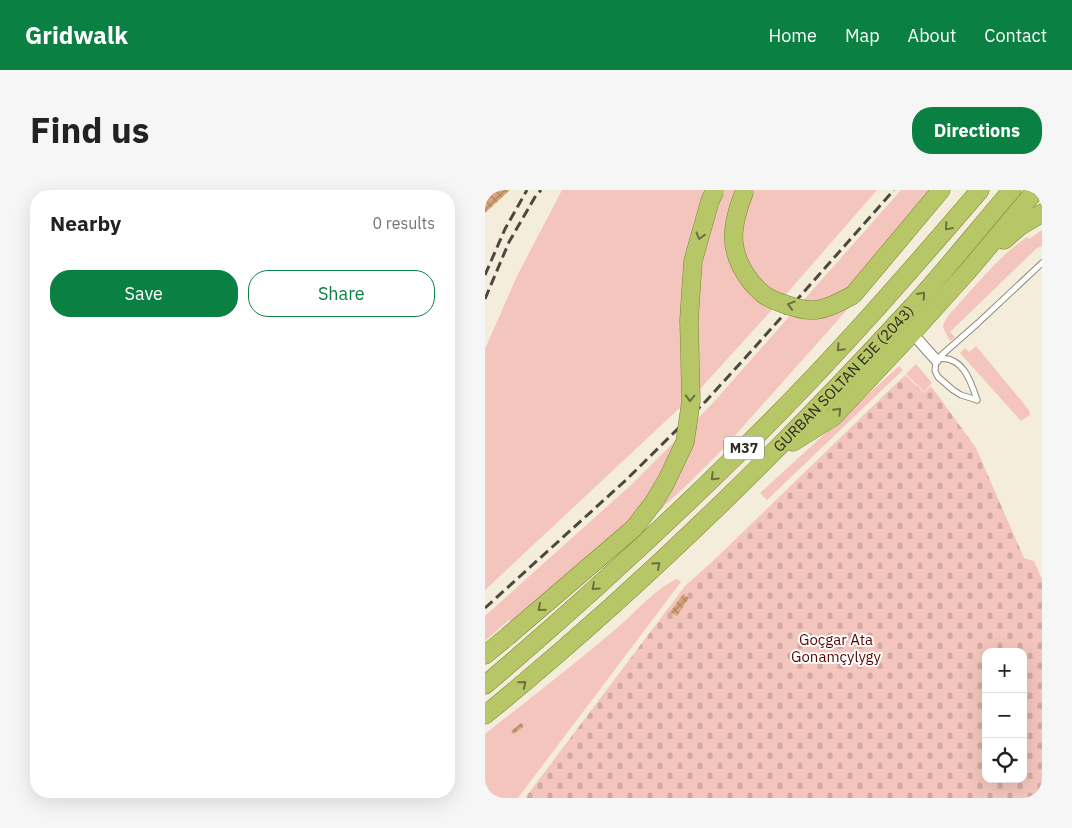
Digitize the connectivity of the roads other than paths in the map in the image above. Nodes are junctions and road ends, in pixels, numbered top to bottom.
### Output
1 (715, 190) edge
2 (745, 190) edge
3 (941, 190) edge
4 (980, 190) edge
5 (1012, 190) edge
6 (1036, 190) edge
7 (1042, 213) edge
8 (1042, 264) edge
9 (968, 271) junction
10 (912, 333) junction
11 (936, 360) junction
12 (769, 457) junction
13 (485, 655) edge
14 (485, 685) edge
15 (485, 715) edge

1 -> 13 highway, bridge
3 -> 2 highway, bridge
4 -> 14 highway, GURBAN SOLTAN EJE (2043) / M37
12 -> 5 highway, GURBAN SOLTAN EJE (2043) / M37
6 - 9 highway
7 - 9 highway
8 - 11 lane
9 - 10 highway
10 - 11 street
12 -> 10 highway
11 - 11 lane
15 -> 12 highway, GURBAN SOLTAN EJE (2043) / M37

